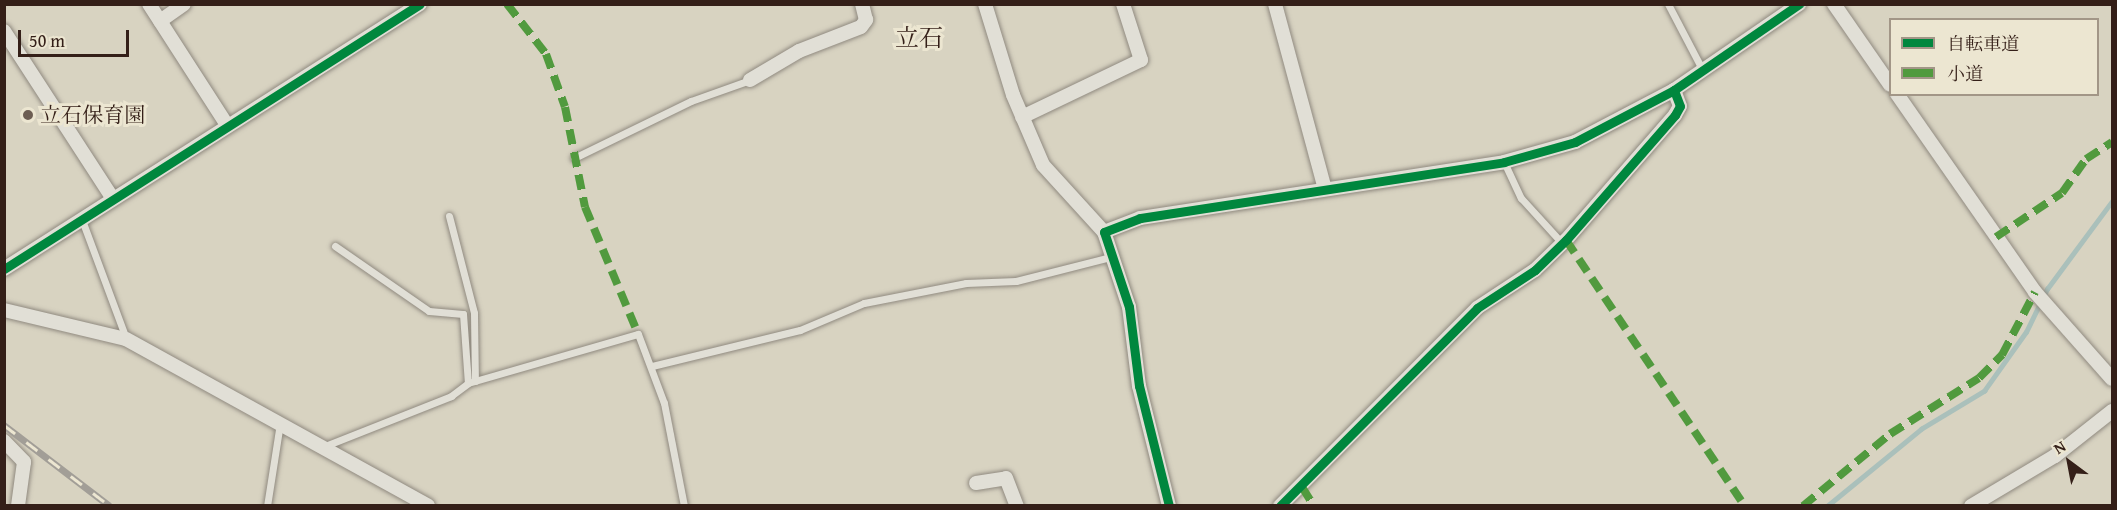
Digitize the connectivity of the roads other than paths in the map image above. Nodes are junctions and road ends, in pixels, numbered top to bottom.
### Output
1 (149, 4) edge
2 (184, 4) edge
3 (420, 4) edge
4 (862, 4) edge
5 (985, 4) edge
6 (1123, 4) edge
7 (1275, 4) edge
8 (1668, 4) edge
9 (1799, 4) edge
10 (1834, 4) edge
11 (160, 21) junction
12 (4, 31) edge
13 (1703, 71) junction
14 (750, 80) joint
15 (1889, 84) edge
16 (1674, 90) junction
17 (1898, 96) edge
18 (1023, 117) junction
19 (227, 125) junction
20 (574, 158) dead end
21 (1504, 162) junction
22 (1324, 186) junction
23 (113, 199) junction
24 (449, 216) dead end
25 (82, 220) junction
26 (1104, 232) junction
27 (1563, 243) junction
28 (335, 246) dead end
29 (1110, 256) junction
30 (4, 269) edge
31 (4, 310) edge
32 (126, 339) junction
33 (652, 366) junction
34 (2112, 379) edge
35 (471, 382) junction
36 (2112, 411) edge
37 (280, 420) junction
38 (4, 441) edge
39 (325, 446) junction
40 (976, 483) dead end
41 (18, 506) edge
42 (267, 506) edge
43 (428, 506) edge
44 (684, 506) edge
45 (1017, 506) edge
46 (1169, 506) edge
47 (1280, 506) edge
48 (1971, 506) edge

1 - 11 street
2 - 11 street
3 - 19 street
4 - 14 street
5 - 18 street
6 - 18 street
7 - 22 street
8 - 13 lane
9 - 13 street
10 - 15 street
11 - 19 street
12 - 23 street
13 - 16 street
14 - 20 lane
16 - 21 street
16 - 27 street
17 - 34 street
18 - 26 street
19 - 23 street
21 - 22 street
21 - 27 lane
22 - 26 street
23 - 25 street
24 - 35 lane
25 - 30 street
25 - 32 lane
26 - 29 street
27 - 47 street
28 - 35 lane
29 - 33 lane
29 - 46 street
31 - 32 street
32 - 37 street
33 - 35 lane
33 - 44 lane
35 - 39 lane
36 - 48 street
37 - 39 street
37 - 42 lane
38 - 41 street
39 - 43 street
40 - 45 street

